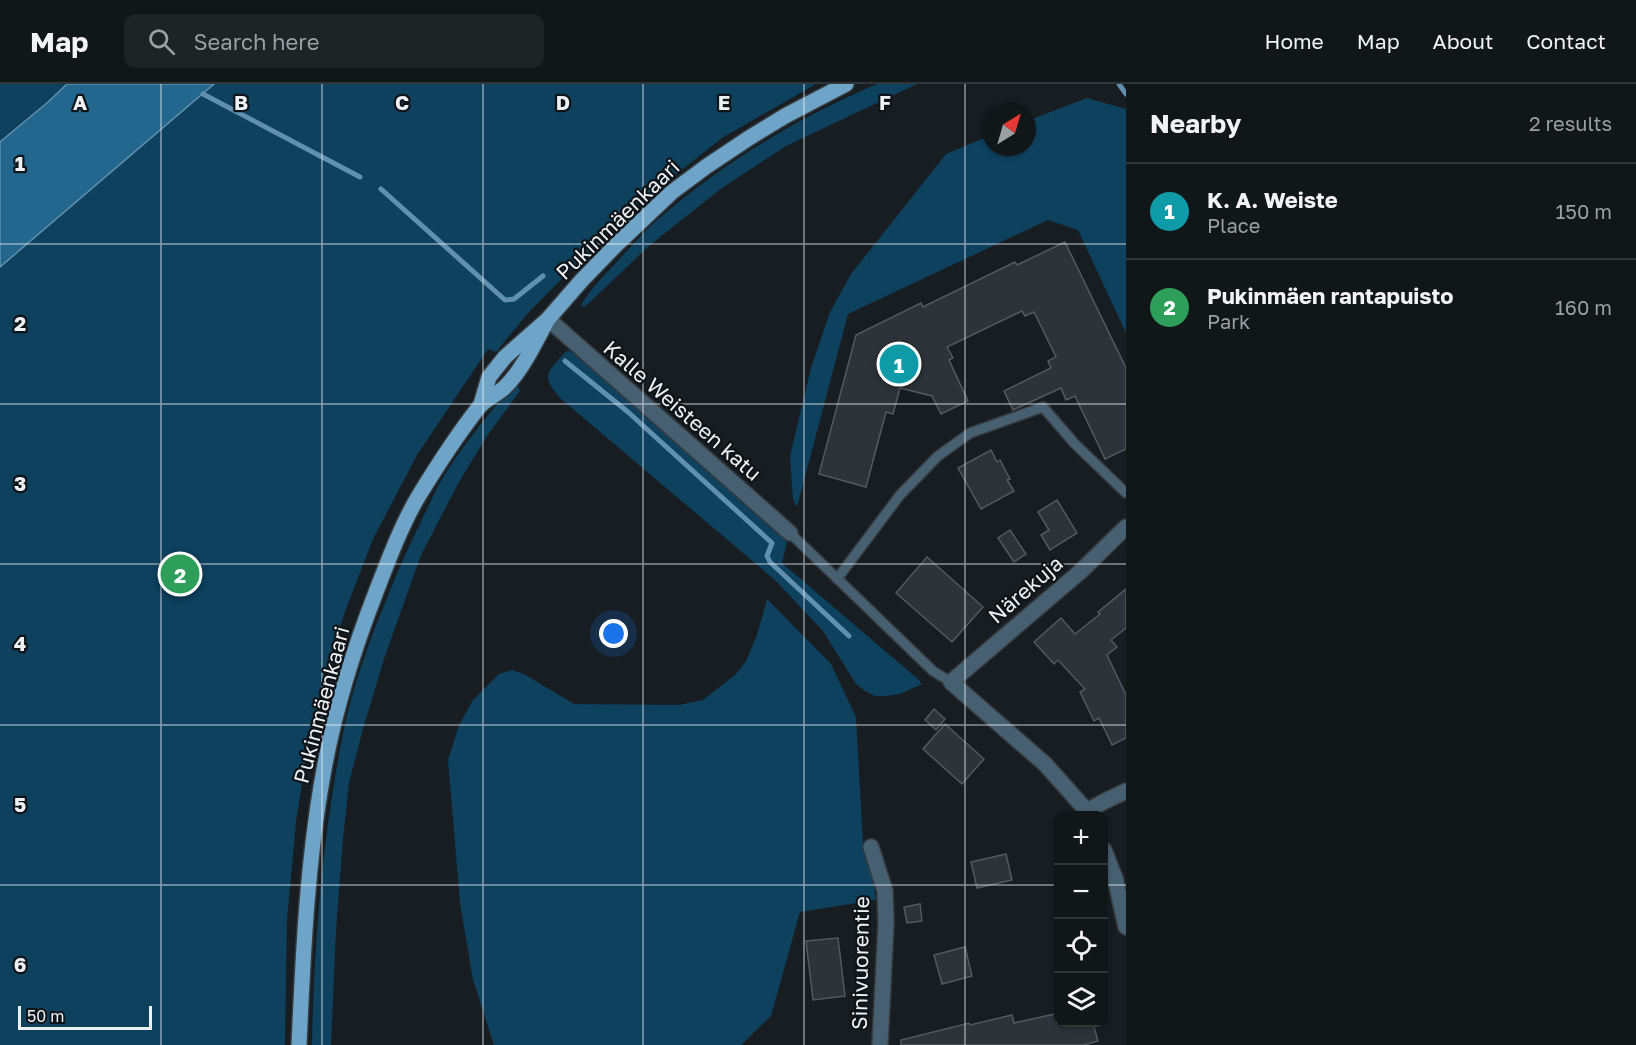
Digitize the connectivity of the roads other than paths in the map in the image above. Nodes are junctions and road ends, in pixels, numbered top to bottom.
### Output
1 (846, 84) edge
2 (548, 319) junction
3 (1126, 493) edge
4 (1126, 527) edge
5 (790, 533) joint
6 (837, 579) junction
7 (951, 682) junction
8 (1126, 791) edge
9 (1086, 811) edge
10 (1091, 811) edge
11 (871, 847) dead end
12 (1108, 860) edge
13 (1126, 927) edge
14 (299, 1045) edge
15 (880, 1045) edge

1 - 2 main road, Pukinmäenkaari
2 - 5 street, Kalle Weisteen katu
2 - 14 main road, Pukinmäenkaari
3 - 6 lane
4 - 7 street, Närekuja
5 - 6 lane
6 - 7 lane
7 - 9 street
8 - 10 street
11 - 15 street, Sinivuorentie
12 - 13 street

